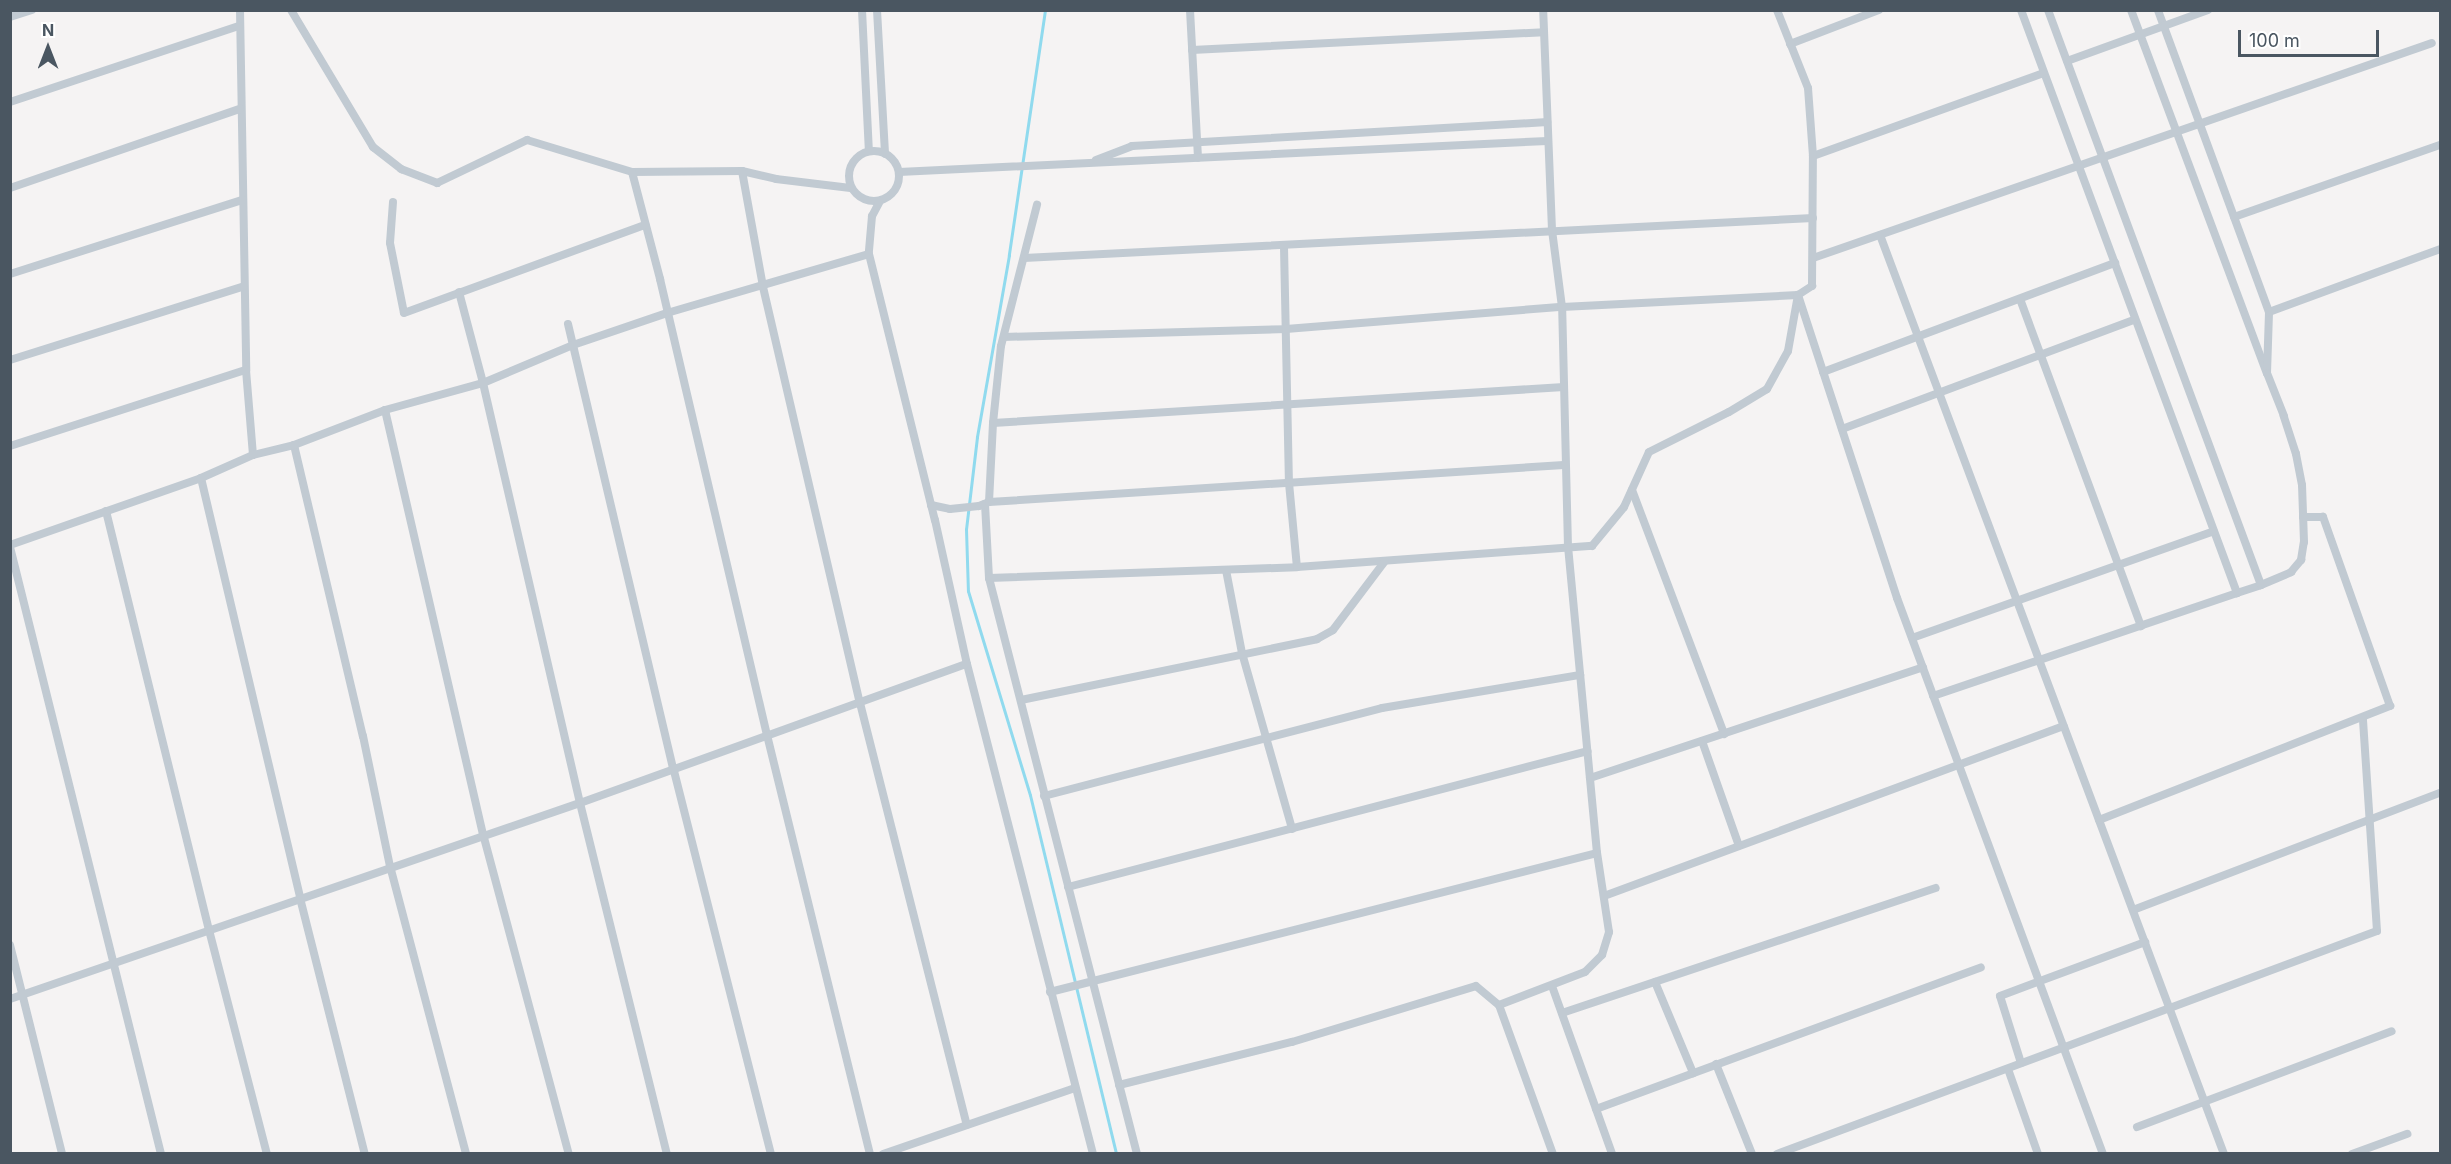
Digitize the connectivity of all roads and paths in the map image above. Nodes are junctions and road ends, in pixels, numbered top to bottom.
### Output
1 (32, 10) edge
2 (240, 10) edge
3 (291, 10) edge
4 (862, 10) edge
5 (877, 10) edge
6 (1190, 10) edge
7 (1543, 10) edge
8 (1777, 10) edge
9 (1879, 10) edge
10 (2021, 10) edge
11 (2048, 10) edge
12 (2132, 10) edge
13 (2158, 10) edge
14 (2208, 10) edge
15 (10, 17) edge
16 (239, 26) junction
17 (2164, 26) junction
18 (1544, 32) junction
19 (2140, 35) junction
20 (2432, 43) dead end
21 (1790, 44) junction
22 (1192, 50) junction
23 (2067, 61) junction
24 (2044, 73) junction
25 (10, 102) edge
26 (240, 109) junction
27 (1547, 122) junction
28 (2200, 124) junction
29 (2177, 132) junction
30 (1548, 141) junction
31 (1197, 142) junction
32 (2440, 145) edge
33 (869, 152) junction
34 (885, 154) junction
35 (1813, 156) junction
36 (1198, 158) junction
37 (2103, 158) junction
38 (1089, 163) junction
39 (2079, 166) junction
40 (742, 171) junction
41 (632, 172) junction
42 (899, 172) junction
43 (10, 188) edge
44 (850, 188) junction
45 (242, 200) junction
46 (880, 201) junction
47 (393, 202) dead end
48 (1036, 205) dead end
49 (2234, 217) junction
50 (1813, 218) junction
51 (645, 225) junction
52 (1552, 230) junction
53 (1880, 235) junction
54 (1284, 247) junction
55 (2440, 249) edge
56 (869, 254) junction
57 (1024, 258) junction
58 (1813, 258) junction
59 (2115, 264) junction
60 (10, 274) edge
61 (244, 286) junction
62 (763, 287) junction
63 (459, 292) junction
64 (1798, 295) junction
65 (2020, 299) junction
66 (1562, 307) junction
67 (2269, 312) junction
68 (667, 313) junction
69 (2134, 320) junction
70 (568, 324) dead end
71 (1286, 329) junction
72 (1004, 337) junction
73 (1918, 337) junction
74 (573, 345) junction
75 (2041, 355) junction
76 (10, 360) edge
77 (246, 370) junction
78 (1823, 372) junction
79 (2267, 373) junction
80 (483, 383) junction
81 (1564, 387) junction
82 (1939, 393) junction
83 (1288, 403) junction
84 (385, 410) junction
85 (993, 423) junction
86 (1842, 429) junction
87 (294, 445) junction
88 (10, 446) edge
89 (253, 455) junction
90 (1564, 465) junction
91 (201, 478) junction
92 (1289, 483) junction
93 (1632, 490) junction
94 (984, 504) junction
95 (931, 505) junction
96 (106, 511) junction
97 (2303, 517) junction
98 (2214, 531) junction
99 (10, 546) edge
100 (1568, 547) junction
101 (1385, 561) junction
102 (2118, 564) junction
103 (1297, 567) junction
104 (1226, 570) junction
105 (989, 578) junction
106 (2261, 585) junction
107 (2237, 593) junction
108 (2017, 600) junction
109 (2141, 626) junction
110 (1912, 638) junction
111 (1242, 653) junction
112 (2039, 660) junction
113 (966, 664) junction
114 (1923, 667) junction
115 (1581, 675) junction
116 (1933, 696) junction
117 (1021, 700) junction
118 (860, 703) junction
119 (2363, 718) junction
120 (2064, 726) junction
121 (1724, 734) junction
122 (766, 735) junction
123 (1265, 736) junction
124 (1702, 741) junction
125 (1588, 751) junction
126 (1959, 765) junction
127 (673, 768) junction
128 (1590, 778) junction
129 (2440, 793) edge
130 (1044, 795) junction
131 (580, 803) junction
132 (2099, 820) junction
133 (2370, 820) junction
134 (1292, 828) junction
135 (483, 834) junction
136 (1739, 846) junction
137 (1597, 853) junction
138 (390, 866) junction
139 (1068, 887) junction
140 (1936, 888) dead end
141 (1604, 896) junction
142 (300, 898) junction
143 (2133, 910) junction
144 (208, 930) junction
145 (2145, 942) junction
146 (10, 945) edge
147 (112, 964) junction
148 (1980, 967) dead end
149 (2038, 981) junction
150 (1091, 982) junction
151 (1654, 982) junction
152 (1552, 986) junction
153 (1050, 992) junction
154 (23, 995) junction
155 (10, 999) edge
156 (1499, 1005) junction
157 (2169, 1007) junction
158 (1562, 1013) junction
159 (2392, 1031) dead end
160 (2062, 1047) junction
161 (2021, 1063) junction
162 (1716, 1064) junction
163 (2008, 1070) junction
164 (1693, 1073) junction
165 (1119, 1085) junction
166 (1075, 1088) junction
167 (2204, 1102) junction
168 (1596, 1109) junction
169 (967, 1125) junction
170 (2137, 1127) dead end
171 (2407, 1134) dead end
172 (1795, 1150) edge
173 (62, 1154) edge
174 (161, 1154) edge
175 (267, 1154) edge
176 (365, 1154) edge
177 (466, 1154) edge
178 (569, 1154) edge
179 (667, 1154) edge
180 (771, 1154) edge
181 (870, 1154) edge
182 (883, 1154) edge
183 (1093, 1154) edge
184 (1137, 1154) edge
185 (1553, 1154) edge
186 (1612, 1154) edge
187 (1752, 1154) edge
188 (1777, 1154) edge
189 (2038, 1154) edge
190 (2103, 1154) edge
191 (2224, 1154) edge
192 (2352, 1154) edge

1 - 15 street
2 - 16 street
3 - 41 street
4 - 33 street
5 - 34 street
6 - 22 street
7 - 18 street
8 - 21 street
9 - 21 street
10 - 24 street
11 - 23 street
12 - 19 street
13 - 17 street
14 - 17 street
16 - 25 street
16 - 26 street
17 - 19 street
17 - 28 street
18 - 22 street
18 - 27 street
19 - 23 street
19 - 29 street
20 - 28 street
21 - 35 street
22 - 31 street
23 - 37 street
24 - 35 street
24 - 39 street
26 - 43 street
26 - 45 street
27 - 30 street
27 - 31 street
28 - 29 street
28 - 49 street
29 - 37 street
29 - 79 street
30 - 36 street
30 - 52 street
31 - 36 street
31 - 38 street
32 - 49 street
33 - 34 street
33 - 44 street
34 - 42 street
35 - 50 street
36 - 38 street
37 - 39 street
37 - 106 street
38 - 42 street
39 - 53 street
39 - 59 street
40 - 41 street
40 - 44 street
40 - 62 street
41 - 51 street
42 - 46 street
44 - 46 street
45 - 60 street
45 - 61 street
46 - 56 street
47 - 63 street
48 - 57 street
49 - 67 street
50 - 52 street
50 - 58 street
51 - 63 street
51 - 68 street
52 - 54 street
52 - 66 street
53 - 58 street
53 - 73 street
54 - 57 street
54 - 71 street
55 - 67 street
56 - 62 street
56 - 95 street
57 - 72 street
58 - 64 street
59 - 65 street
59 - 69 street
61 - 76 street
61 - 77 street
62 - 68 street
62 - 118 street
63 - 80 street
64 - 66 street
64 - 78 street
64 - 93 street
65 - 73 street
65 - 75 street
66 - 71 street
66 - 81 street
67 - 79 street
68 - 74 street
68 - 122 street
69 - 75 street
69 - 98 street
70 - 74 street
71 - 72 street
71 - 83 street
72 - 85 street
73 - 78 street
73 - 82 street
74 - 80 street
74 - 127 street
75 - 82 street
75 - 102 street
77 - 88 street
77 - 89 street
78 - 86 street
79 - 97 street
80 - 84 street
80 - 131 street
81 - 83 street
81 - 90 street
82 - 86 street
82 - 108 street
83 - 85 street
83 - 92 street
84 - 87 street
84 - 135 street
85 - 94 street
86 - 110 street
87 - 89 street
87 - 138 street
89 - 91 street
90 - 92 street
90 - 100 street
91 - 96 street
91 - 142 street
92 - 94 street
92 - 103 street
93 - 100 street
93 - 121 street
94 - 95 street
94 - 105 street
95 - 113 street
96 - 99 street
96 - 144 street
97 - 106 street
97 - 119 street
98 - 102 street
98 - 107 street
99 - 147 street
100 - 101 street
100 - 115 street
101 - 103 street
101 - 111 street
102 - 108 street
102 - 109 street
103 - 104 street
104 - 105 street
104 - 111 street
105 - 117 street
106 - 107 street
107 - 109 street
108 - 110 street
108 - 112 street
109 - 112 street
110 - 114 street
111 - 117 street
111 - 123 street
112 - 116 street
112 - 120 street
113 - 118 street
113 - 153 street
114 - 116 street
114 - 121 street
115 - 123 street
115 - 125 street
116 - 126 street
117 - 130 street
118 - 122 street
118 - 169 street
119 - 132 street
119 - 133 street
120 - 126 street
120 - 132 street
121 - 124 street
122 - 127 street
122 - 181 street
123 - 130 street
123 - 134 street
124 - 128 street
124 - 136 street
125 - 128 street
125 - 134 street
126 - 136 street
126 - 149 street
127 - 131 street
127 - 180 street
128 - 137 street
129 - 133 street
130 - 139 street
131 - 135 street
131 - 179 street
132 - 143 street
133 - 143 street
133 - 157 street
134 - 139 street
135 - 138 street
135 - 178 street
136 - 141 street
137 - 141 street
137 - 150 street
138 - 142 street
138 - 177 street
139 - 150 street
140 - 151 street
141 - 152 street
142 - 144 street
142 - 176 street
143 - 145 street
144 - 147 street
144 - 175 street
145 - 149 street
145 - 157 street
146 - 154 street
147 - 154 street
147 - 174 street
148 - 162 street
149 - 160 street
149 - 161 street
150 - 153 street
150 - 165 street
151 - 158 street
151 - 164 street
152 - 156 street
152 - 158 street
153 - 166 street
154 - 155 street
154 - 173 street
156 - 165 street
156 - 185 street
157 - 160 street
157 - 167 street
158 - 168 street
159 - 167 street
160 - 161 street
160 - 190 street
161 - 163 street
162 - 164 street
162 - 187 street
163 - 172 street
163 - 189 street
164 - 168 street
165 - 184 street
166 - 169 street
166 - 183 street
167 - 170 street
167 - 191 street
168 - 186 street
169 - 182 street
171 - 192 street
172 - 188 street

